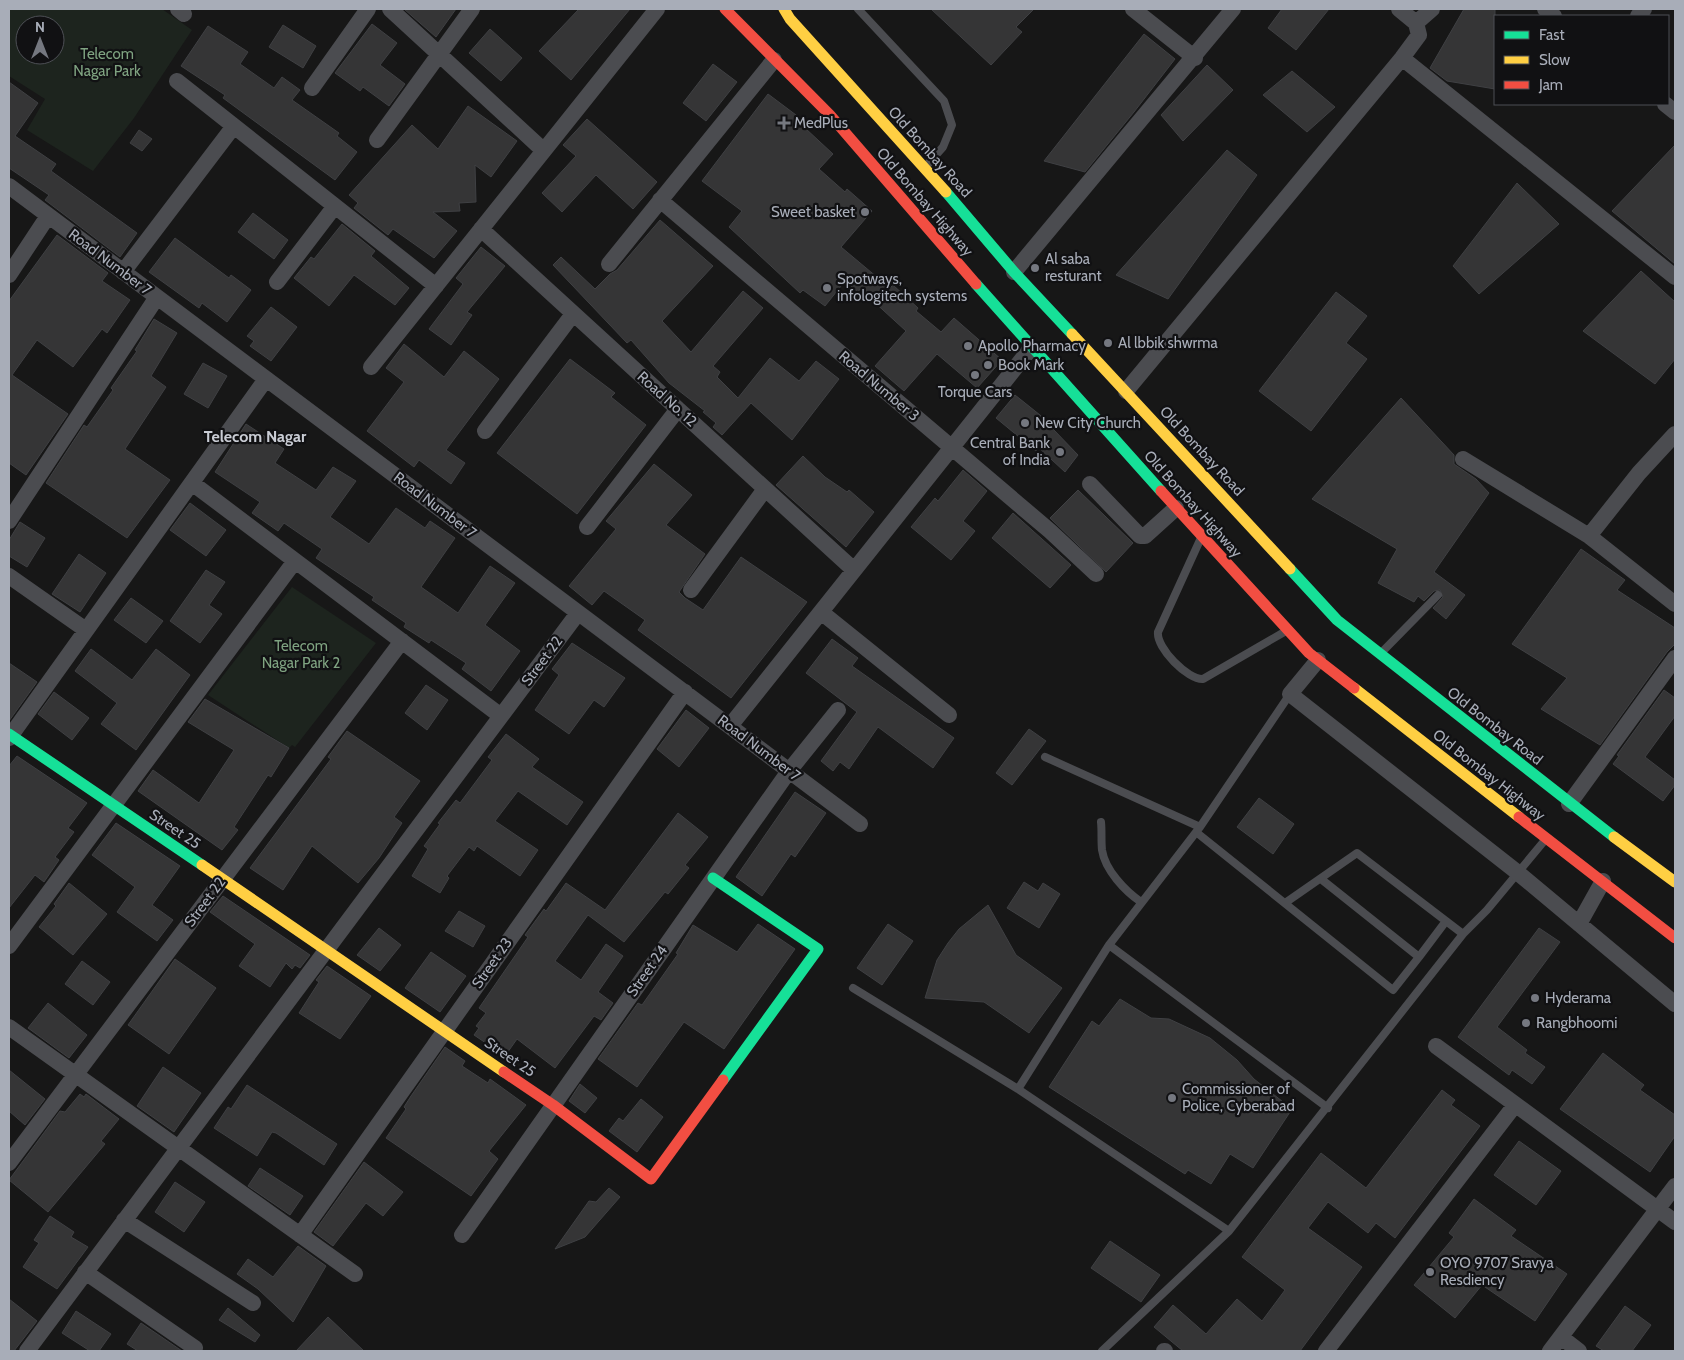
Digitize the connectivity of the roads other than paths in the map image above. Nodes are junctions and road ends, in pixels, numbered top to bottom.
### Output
1 (368, 9) edge
2 (390, 9) edge
3 (472, 9) edge
4 (657, 9) edge
5 (725, 9) edge
6 (779, 9) edge
7 (784, 9) edge
8 (858, 9) edge
9 (1133, 9) edge
10 (1234, 9) edge
11 (1400, 9) edge
12 (1432, 9) edge
13 (790, 19) junction
14 (1416, 23) junction
15 (438, 52) junction
16 (1195, 58) junction
17 (1402, 58) junction
18 (774, 60) junction
19 (177, 81) dead end
20 (312, 88) dead end
21 (234, 126) junction
22 (377, 140) dead end
23 (543, 150) junction
24 (924, 168) junction
25 (9, 186) edge
26 (660, 200) junction
27 (335, 206) junction
28 (48, 216) junction
29 (480, 229) junction
30 (609, 264) dead end
31 (123, 272) junction
32 (1014, 272) junction
33 (9, 275) edge
34 (1675, 277) edge
35 (277, 282) dead end
36 (436, 286) junction
37 (157, 297) junction
38 (573, 314) junction
39 (1031, 348) junction
40 (371, 367) dead end
41 (266, 379) junction
42 (1126, 391) junction
43 (678, 409) junction
44 (486, 432) dead end
45 (1675, 434) edge
46 (951, 447) junction
47 (1463, 459) dead end
48 (192, 483) junction
49 (1090, 484) dead end
50 (766, 489) junction
51 (1176, 508) junction
52 (9, 521) edge
53 (587, 527) dead end
54 (1201, 536) junction
55 (1589, 536) junction
56 (295, 561) junction
57 (854, 570) junction
58 (1096, 574) dead end
59 (9, 576) edge
60 (691, 590) dead end
61 (1438, 595) dead end
62 (1675, 604) edge
63 (821, 612) junction
64 (578, 613) junction
65 (86, 630) junction
66 (1288, 630) junction
67 (402, 641) junction
68 (1380, 654) junction
69 (1675, 658) edge
70 (1318, 660) junction
71 (685, 692) junction
72 (1290, 694) junction
73 (838, 710) dead end
74 (949, 715) dead end
75 (501, 716) junction
76 (730, 726) junction
77 (9, 736) edge
78 (1044, 757) dead end
79 (789, 771) junction
80 (1569, 804) junction
81 (114, 805) junction
82 (1101, 822) dead end
83 (860, 824) dead end
84 (1198, 829) junction
85 (1546, 839) junction
86 (1649, 861) junction
87 (1518, 872) junction
88 (1675, 873) edge
89 (714, 878) junction
90 (1321, 879) junction
91 (223, 880) junction
92 (1603, 881) junction
93 (1675, 882) edge
94 (1141, 902) junction
95 (1285, 904) junction
96 (1446, 921) junction
97 (1579, 924) junction
98 (1463, 934) junction
99 (1675, 938) edge
100 (9, 946) edge
101 (1109, 946) junction
102 (326, 950) junction
103 (1418, 957) junction
104 (853, 988) dead end
105 (1675, 1004) edge
106 (9, 1027) edge
107 (444, 1030) junction
108 (1436, 1046) dead end
109 (75, 1074) junction
110 (1018, 1089) junction
111 (553, 1105) junction
112 (1515, 1105) junction
113 (1328, 1108) junction
114 (178, 1148) junction
115 (9, 1163) edge
116 (1675, 1186) edge
117 (1658, 1208) junction
118 (124, 1220) junction
119 (1675, 1222) edge
120 (1229, 1231) junction
121 (300, 1235) junction
122 (462, 1235) dead end
123 (85, 1272) junction
124 (355, 1274) dead end
125 (253, 1303) dead end
126 (1561, 1337) junction
127 (195, 1348) dead end
128 (27, 1351) edge
129 (1102, 1351) edge
130 (1326, 1351) edge
131 (1550, 1351) edge
132 (1579, 1351) edge

1 - 20 street
2 - 15 street
3 - 15 street
4 - 23 street
5 - 18 main road, Old Bombay Highway
6 - 13 main road
7 - 13 main road, Old Bombay Road
8 - 24 lane
9 - 16 street
10 - 16 street
11 - 14 street
12 - 14 street
13 - 24 main road, Old Bombay Road
14 - 17 street
15 - 22 street
15 - 23 street
16 - 32 street
17 - 34 street
17 - 42 street
18 - 26 street
18 - 39 main road, Old Bombay Highway
19 - 21 street
21 - 27 street
21 - 31 street
23 - 29 street
24 - 32 main road, Old Bombay Road
25 - 28 street, Road Number 7
26 - 30 street
26 - 46 street, Road Number 3
27 - 35 street
27 - 36 street
28 - 31 street, Road Number 7
28 - 33 street
29 - 36 street
29 - 38 street, Road No. 12
31 - 37 street, Road Number 7
32 - 42 main road, Old Bombay Road
36 - 40 street
37 - 41 street, Road Number 7
37 - 52 street
38 - 43 street, Road No. 12
38 - 44 street
39 - 46 street
39 - 51 main road, Old Bombay Highway
41 - 48 street
41 - 64 street, Road Number 7
42 - 68 main road, Old Bombay Road
43 - 50 street, Road No. 12
43 - 53 street
45 - 55 street
46 - 57 street
46 - 58 street, Road Number 3
47 - 55 street
48 - 56 street
48 - 65 street
49 - 51 street
50 - 57 street, Road No. 12
50 - 60 street
51 - 54 main road, Old Bombay Highway
54 - 66 main road, Old Bombay Highway
54 - 66 lane
55 - 62 street
56 - 67 street
56 - 81 street
57 - 63 street
59 - 65 street
61 - 68 lane
63 - 74 street
63 - 76 street
64 - 71 street, Road Number 7
64 - 75 street, Street 22
65 - 77 street
66 - 70 main road, Old Bombay Highway
67 - 75 street
67 - 91 street, Street 22
68 - 80 main road, Old Bombay Road
69 - 80 street
70 - 72 street
70 - 85 main road, Old Bombay Highway
71 - 76 street, Road Number 7
71 - 107 street, Street 23
72 - 84 lane
72 - 87 street
73 - 79 street, Street 24
75 - 102 street, Street 22
76 - 79 street, Road Number 7
77 - 81 main road, Street 25
78 - 84 lane
79 - 83 street, Road Number 7
79 - 89 street, Street 24
80 - 86 main road, Old Bombay Road
81 - 91 main road, Street 25
81 - 100 street
82 - 94 lane
84 - 94 lane
84 - 95 lane
85 - 87 lane
85 - 92 main road, Old Bombay Highway
86 - 88 main road
86 - 93 main road
87 - 97 street
87 - 98 lane
89 - 111 street, Street 24
89 - 111 main road, Street 25
90 - 95 lane
90 - 96 lane
90 - 103 lane
91 - 102 main road, Street 25
91 - 109 street, Street 22
92 - 97 street
92 - 99 main road, Old Bombay Highway
94 - 101 lane
95 - 103 lane
96 - 98 lane
96 - 103 lane
97 - 105 street
98 - 113 lane
101 - 110 lane
101 - 113 lane
102 - 107 main road, Street 25
102 - 114 street, Street 22
104 - 110 lane
106 - 109 street
107 - 111 main road, Street 25
107 - 121 street, Street 23
108 - 112 street
109 - 114 street
109 - 115 street, Street 22
110 - 120 lane
111 - 122 street, Street 24
112 - 117 street
112 - 130 street
113 - 120 lane
114 - 118 street, Street 22
114 - 121 street
116 - 117 street
117 - 119 street
117 - 126 street
118 - 123 street, Street 22
118 - 125 street
120 - 129 lane
121 - 124 street
123 - 127 street
123 - 128 street, Street 22
126 - 131 street
126 - 132 street

